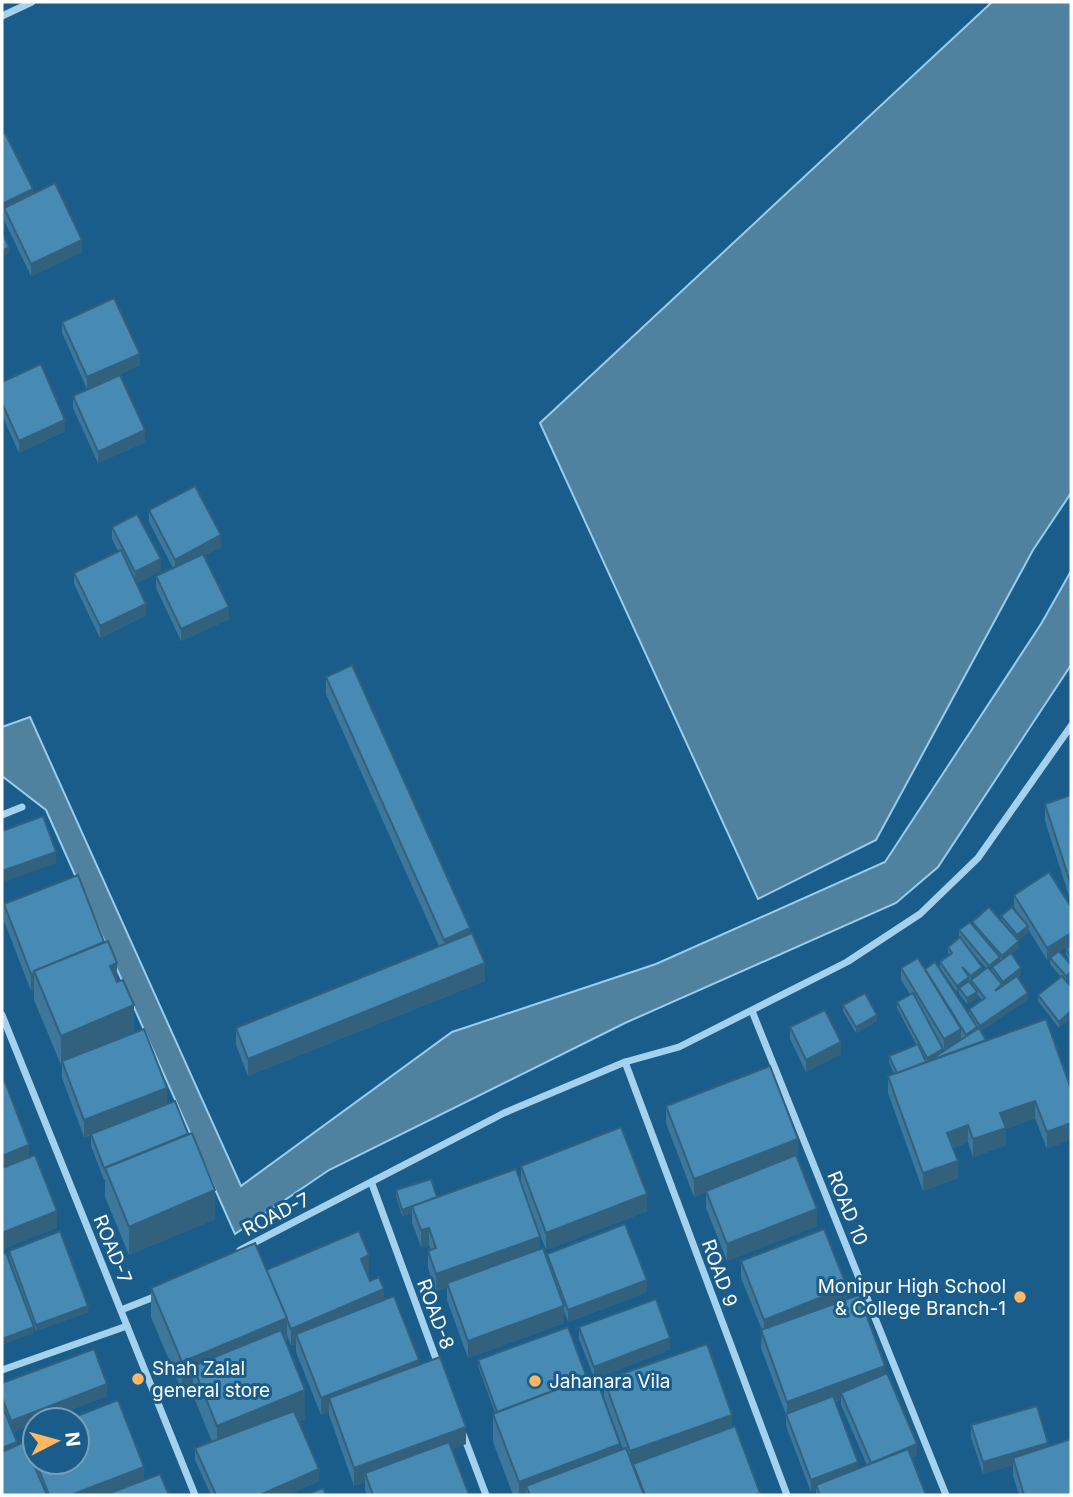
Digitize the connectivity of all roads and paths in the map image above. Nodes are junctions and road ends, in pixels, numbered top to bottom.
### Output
1 (32, 2) edge
2 (2, 16) edge
3 (1071, 726) edge
4 (22, 807) dead end
5 (2, 815) edge
6 (752, 1011) junction
7 (2, 1014) edge
8 (625, 1062) junction
9 (372, 1184) junction
10 (236, 1253) edge
11 (167, 1292) edge
12 (121, 1310) junction
13 (127, 1326) junction
14 (2, 1370) edge
15 (443, 1378) edge
16 (462, 1430) edge
17 (195, 1495) edge
18 (486, 1495) edge
19 (787, 1495) edge
20 (946, 1495) edge

1 - 2 street
3 - 6 street, ROAD-7
4 - 5 street
6 - 8 street, ROAD-7
6 - 20 street, ROAD 10
7 - 12 street, ROAD-7
8 - 9 street, ROAD-7
8 - 19 street, ROAD 9
9 - 10 street, ROAD-7
9 - 15 street, ROAD-8
11 - 12 street, ROAD-7
12 - 13 street, ROAD-7
13 - 14 street
13 - 17 street, ROAD-7
16 - 18 street

